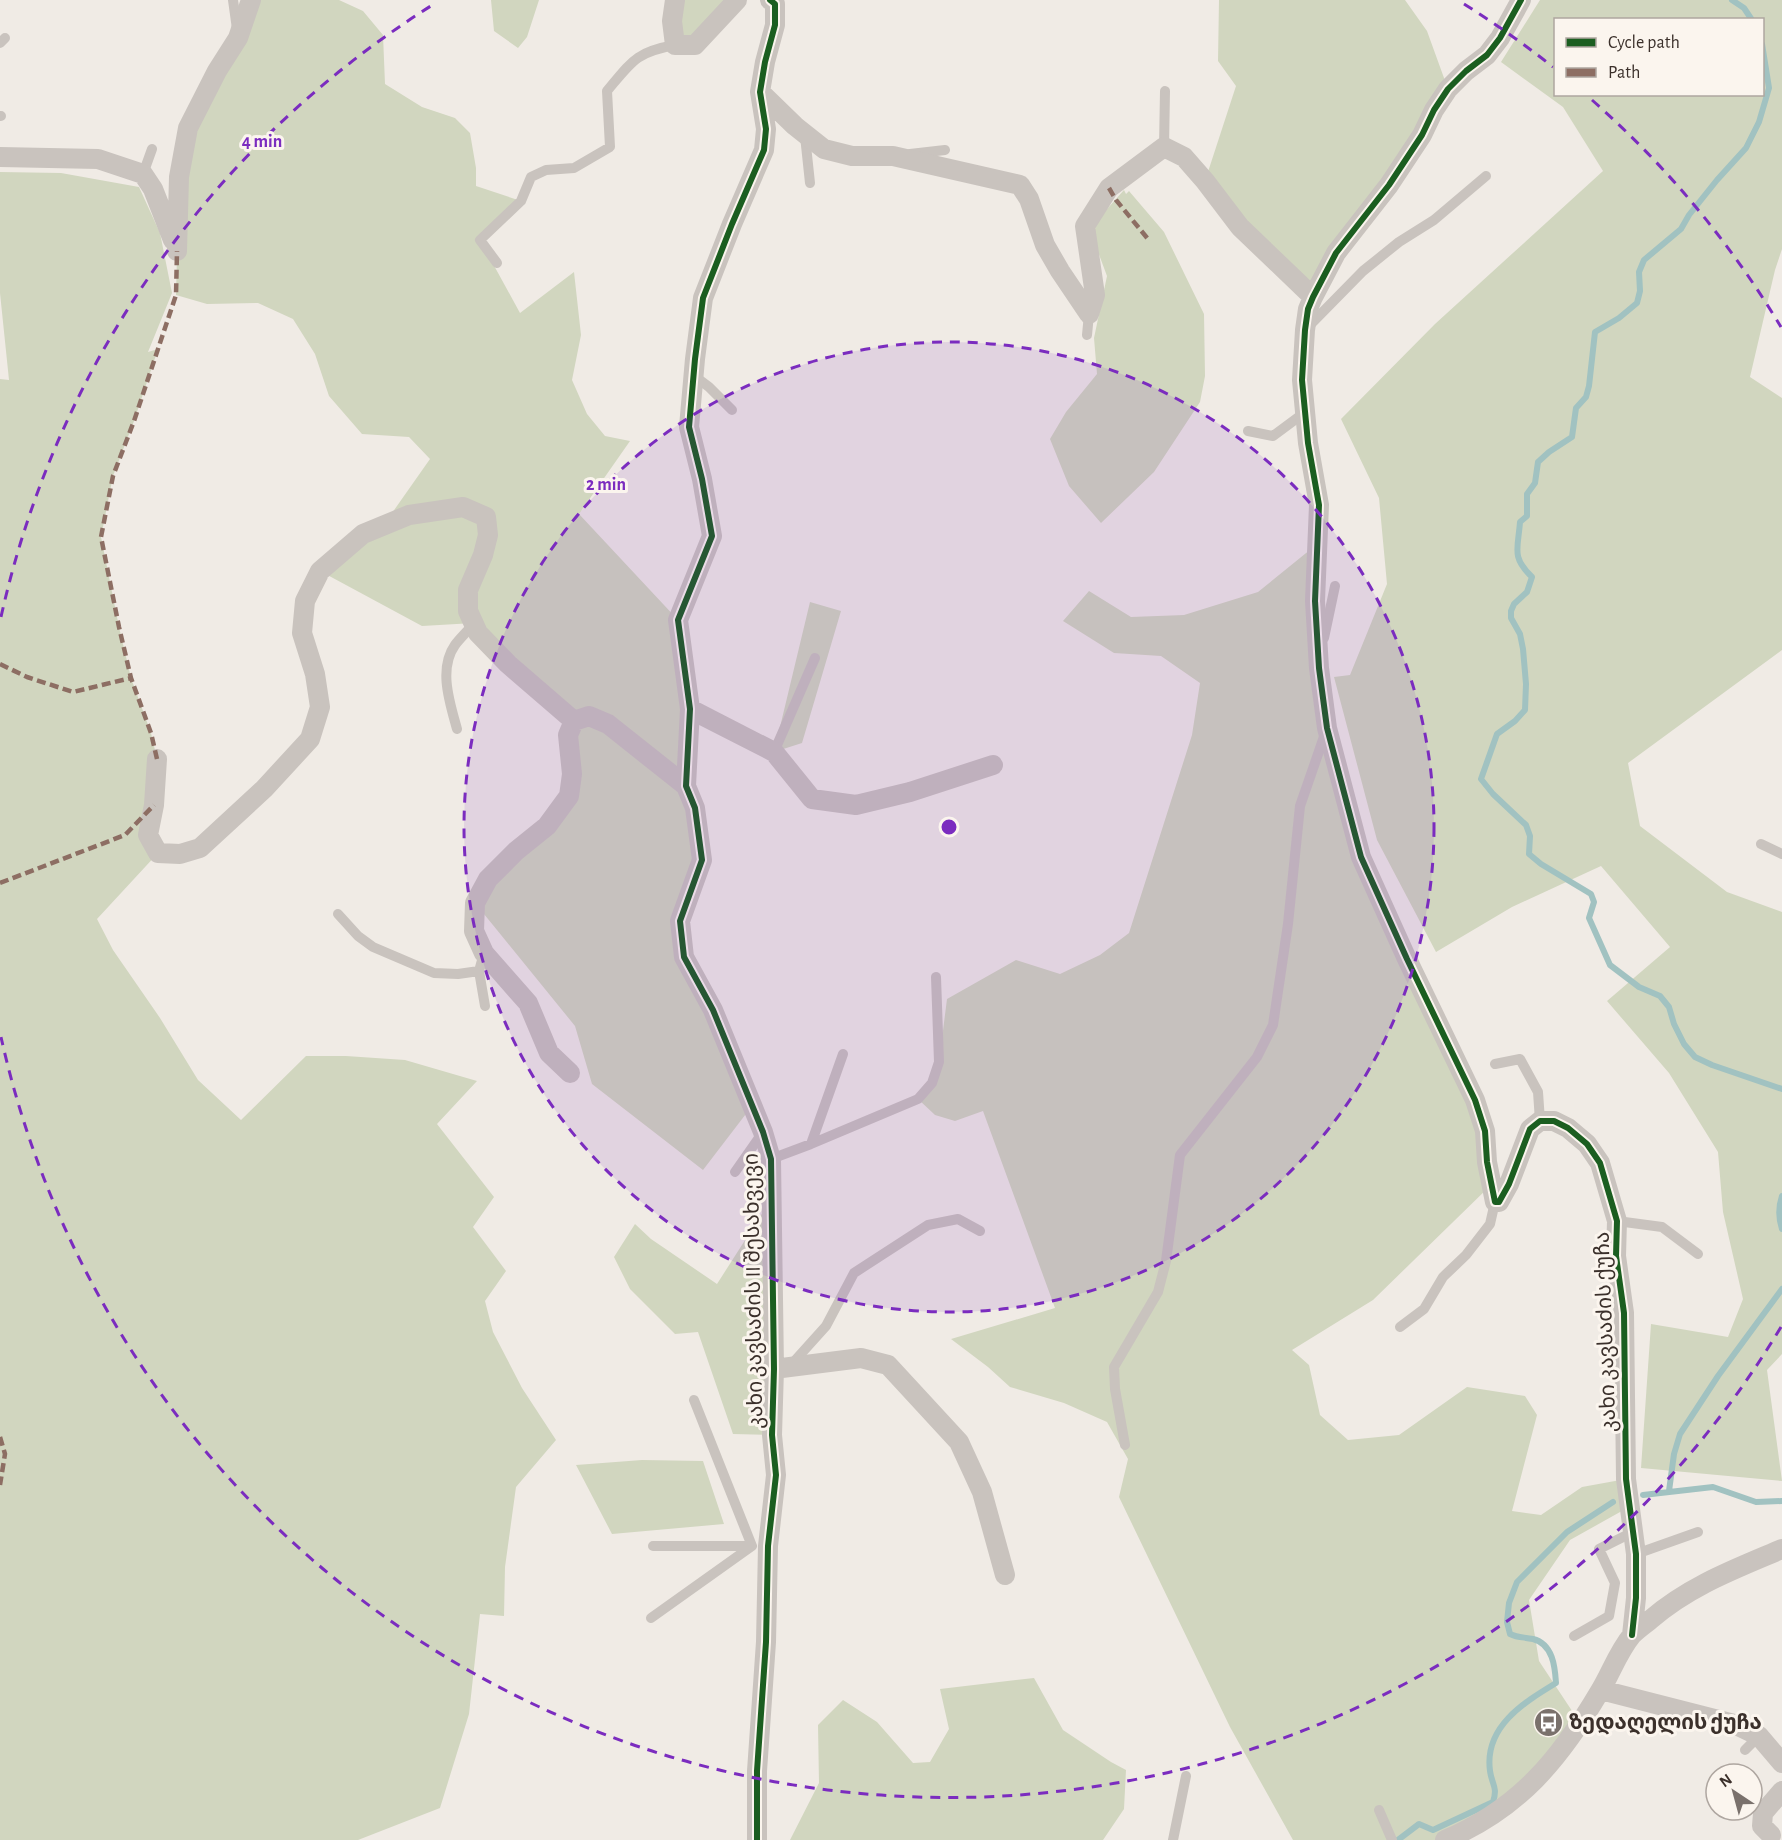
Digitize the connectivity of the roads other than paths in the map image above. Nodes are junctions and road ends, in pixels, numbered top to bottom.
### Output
1 (233, 0) edge
2 (251, 0) edge
3 (675, 0) edge
4 (737, 0) edge
5 (770, 0) edge
6 (1521, 0) edge
7 (238, 38) junction
8 (675, 45) junction
9 (1166, 91) dead end
10 (760, 92) junction
11 (804, 134) junction
12 (1164, 147) junction
13 (152, 150) dead end
14 (945, 150) dead end
15 (893, 156) junction
16 (0, 157) edge
17 (144, 174) junction
18 (1486, 176) dead end
19 (810, 183) dead end
20 (497, 263) dead end
21 (1312, 297) junction
22 (1089, 314) junction
23 (1305, 330) junction
24 (1087, 335) dead end
25 (693, 375) junction
26 (732, 410) dead end
27 (1304, 413) junction
28 (1248, 431) dead end
29 (1335, 586) dead end
30 (474, 623) junction
31 (815, 658) dead end
32 (1319, 668) junction
33 (690, 709) junction
34 (574, 720) junction
35 (1327, 728) junction
36 (457, 729) dead end
37 (774, 752) junction
38 (157, 759) dead end
39 (993, 765) dead end
40 (686, 786) junction
41 (1761, 844) dead end
42 (1782, 854) edge
43 (338, 914) dead end
44 (482, 962) junction
45 (936, 977) dead end
46 (484, 1006) dead end
47 (843, 1054) dead end
48 (1495, 1064) dead end
49 (570, 1073) dead end
50 (1540, 1121) junction
51 (763, 1132) junction
52 (811, 1144) junction
53 (771, 1159) junction
54 (735, 1172) dead end
55 (1495, 1202) junction
56 (1617, 1221) junction
57 (980, 1231) dead end
58 (1698, 1254) dead end
59 (1400, 1327) dead end
60 (781, 1368) junction
61 (694, 1400) dead end
62 (1125, 1445) dead end
63 (1633, 1532) junction
64 (1698, 1533) dead end
65 (653, 1546) dead end
66 (760, 1546) junction
67 (1782, 1550) edge
68 (1635, 1554) junction
69 (1005, 1575) dead end
70 (651, 1618) dead end
71 (1632, 1635) junction
72 (1574, 1636) dead end
73 (1601, 1690) junction
74 (1759, 1736) junction
75 (1745, 1750) dead end
76 (1782, 1762) edge
77 (1186, 1776) dead end
78 (1782, 1791) edge
79 (1379, 1810) dead end
80 (1767, 1833) edge
81 (756, 1840) edge
82 (1173, 1840) edge
83 (1392, 1840) edge
84 (1445, 1840) edge

1 - 7 lane
2 - 7 street
3 - 8 street
4 - 8 street
5 - 10 street, კახი კავსაძის II შესახვევი
6 - 21 street
7 - 17 street
8 - 20 lane
9 - 12 lane
10 - 11 street
10 - 25 street, კახი კავსაძის II შესახვევი
11 - 15 street
11 - 19 lane
12 - 21 street
12 - 22 street
13 - 17 lane
14 - 15 lane
15 - 22 street
16 - 17 street
18 - 23 lane
21 - 23 street
22 - 24 lane
23 - 27 street
25 - 26 lane
25 - 33 street, კახი კავსაძის II შესახვევი
27 - 28 lane
27 - 32 street
29 - 32 lane
30 - 34 street
30 - 36 lane
30 - 38 street
31 - 37 lane
32 - 35 street
33 - 37 street
33 - 40 street, კახი კავსაძის II შესახვევი
34 - 40 street
34 - 44 street
35 - 55 street
35 - 62 lane
37 - 39 street
40 - 51 street, კახი კავსაძის II შესახვევი
41 - 42 lane
43 - 44 lane
44 - 46 lane
44 - 49 street
45 - 52 lane
47 - 52 lane
48 - 50 lane
50 - 55 street
50 - 56 street, კახი კავსაძის ქუჩა
51 - 53 street, კახი კავსაძის II შესახვევი
51 - 54 lane
52 - 53 lane
53 - 60 street, კახი კავსაძის II შესახვევი
55 - 59 lane
56 - 58 lane
56 - 63 street, კახი კავსაძის ქუჩა
57 - 60 lane
60 - 66 street, კახი კავსაძის II შესახვევი
60 - 69 street
61 - 66 lane
63 - 68 street, კახი კავსაძის ქუჩა
63 - 72 lane
64 - 68 lane
65 - 66 lane
66 - 70 lane
66 - 81 street, კახი კავსაძის II შესახვევი
67 - 71 street, კახი კავსაძის ქუჩა
68 - 71 street, კახი კავსაძის ქუჩა
71 - 73 street, კახი კავსაძის ქუჩა
73 - 74 street
73 - 84 street, კახი კავსაძის ქუჩა
74 - 75 lane
74 - 76 street
77 - 82 lane
78 - 80 street
79 - 83 lane

